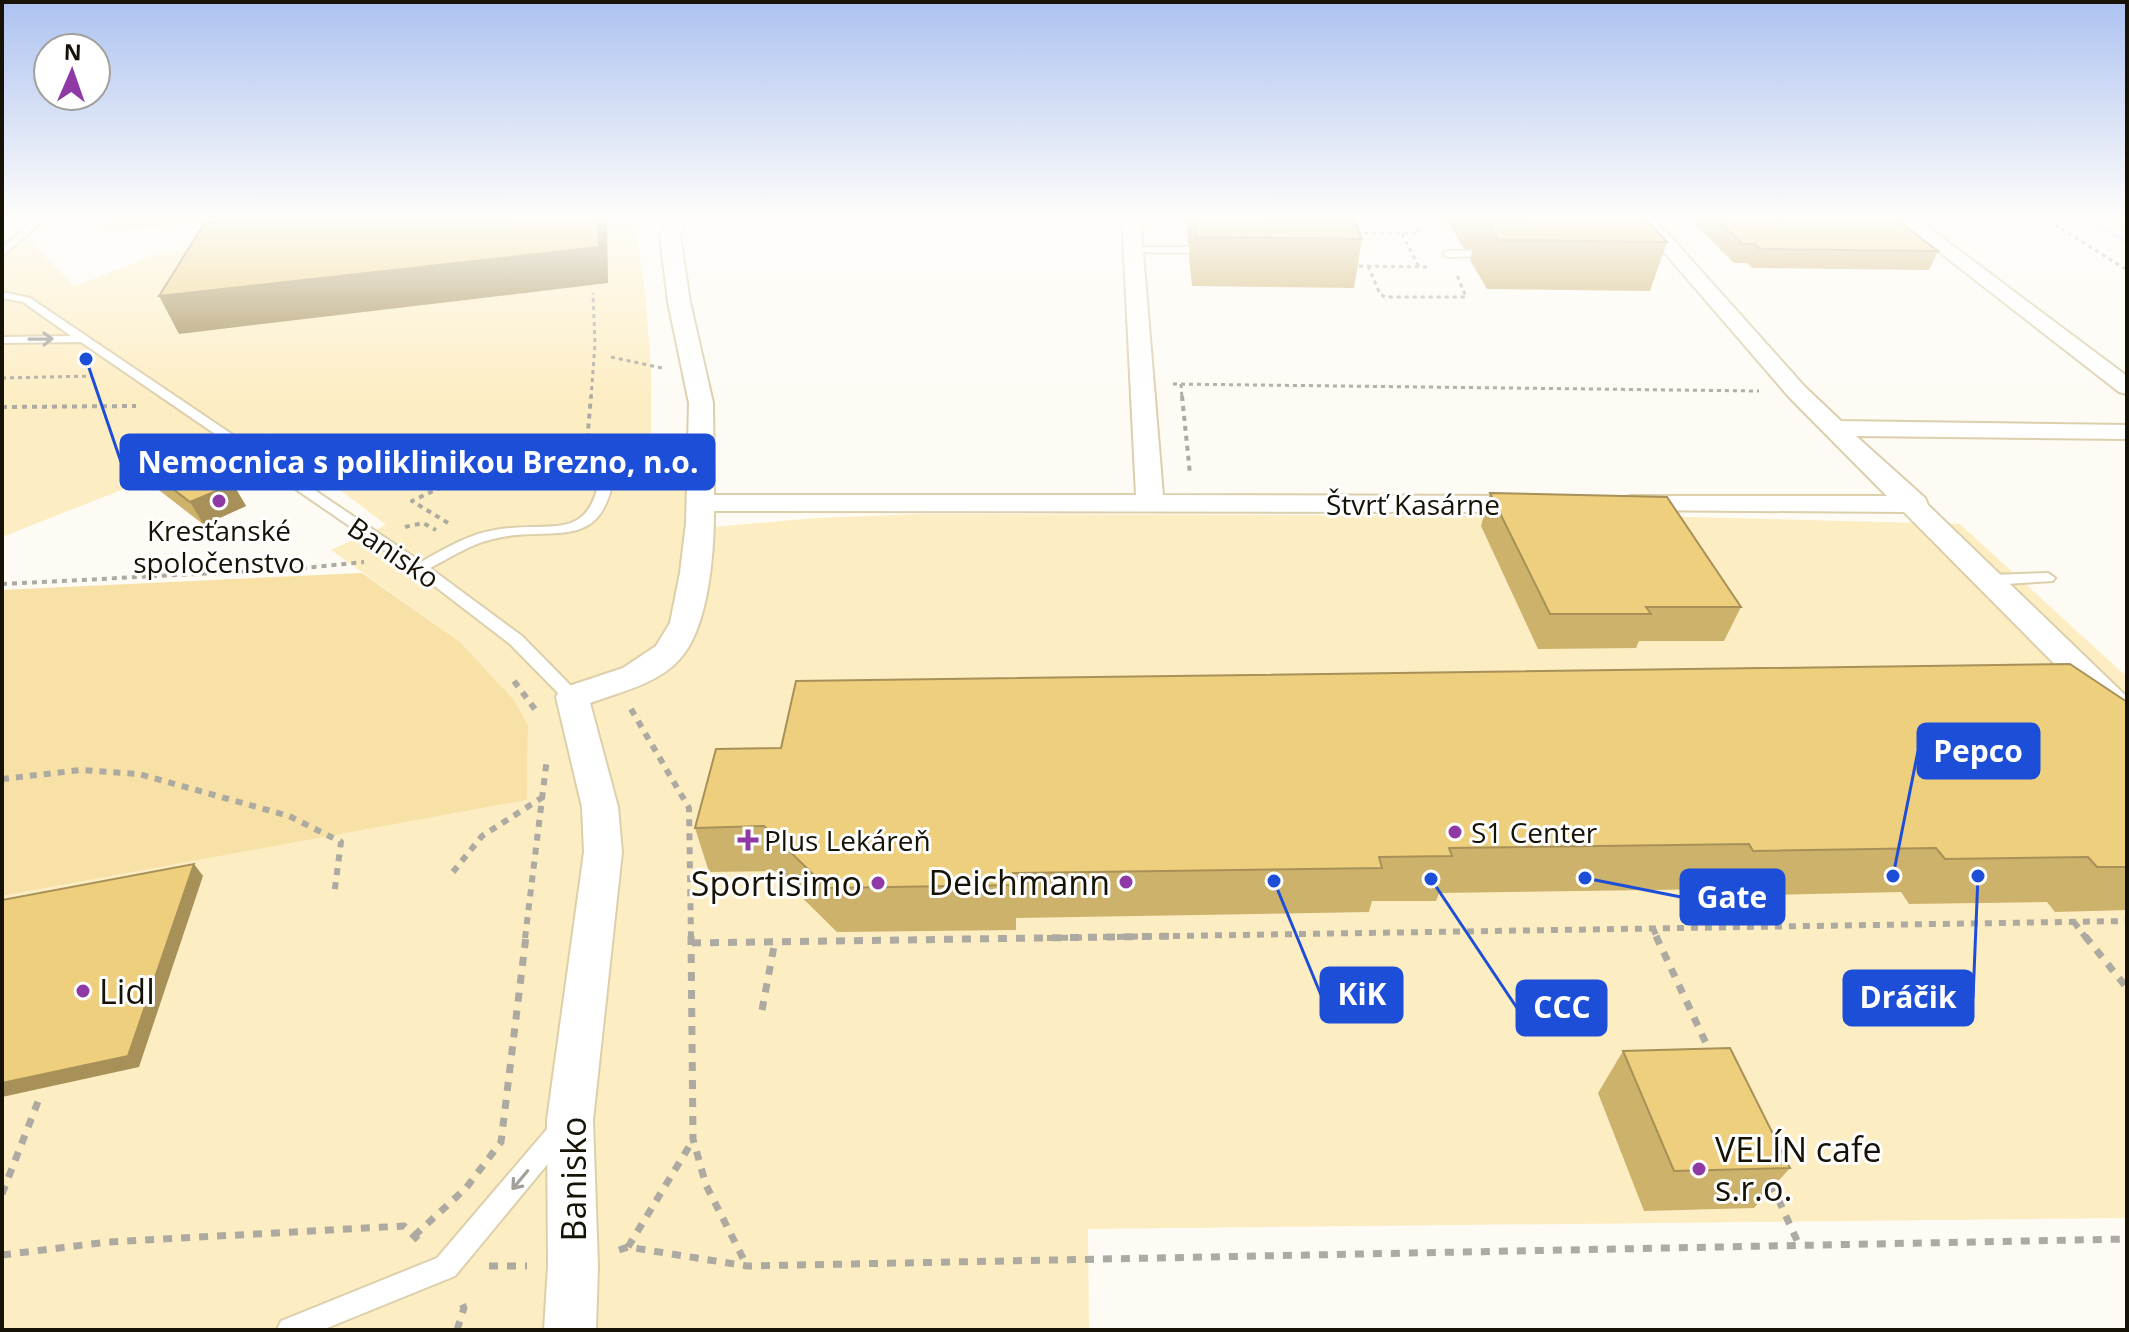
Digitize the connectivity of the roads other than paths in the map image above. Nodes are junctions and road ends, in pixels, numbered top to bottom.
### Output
1 (676, 278) edge
2 (1135, 278) edge
3 (1691, 278) edge
4 (1984, 278) edge
5 (2, 295) edge
6 (81, 339) junction
7 (2, 340) edge
8 (2127, 387) edge
9 (1834, 428) junction
10 (2127, 432) edge
11 (607, 473) dead end
12 (700, 503) junction
13 (1150, 504) junction
14 (1554, 504) edge
15 (1601, 504) edge
16 (1915, 504) junction
17 (420, 568) junction
18 (2048, 578) dead end
19 (1989, 580) junction
20 (565, 713) junction
21 (2127, 717) edge
22 (570, 1120) junction
23 (290, 1330) edge
24 (570, 1330) edge

1 - 12 street
2 - 13 street
3 - 9 street
4 - 8 street
5 - 6 lane, Banisko
7 -> 6 lane
6 - 17 lane, Banisko
9 - 10 street
9 - 16 street
11 - 17 lane
12 - 13 street, Štvrť Kasárne
12 - 20 street
13 - 14 street, Štvrť Kasárne
15 - 16 street
16 - 19 street
17 - 20 lane, Banisko
18 - 19 lane
19 - 21 street
20 - 22 street, Banisko
22 -> 23 lane
22 - 24 street, Banisko

